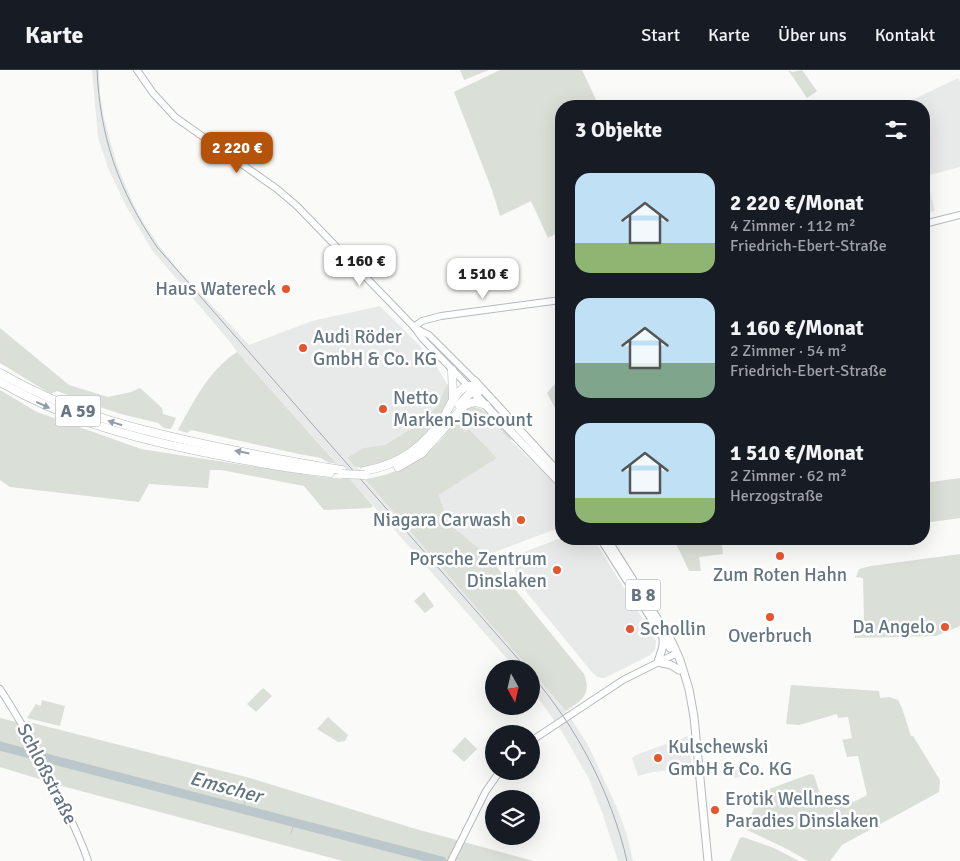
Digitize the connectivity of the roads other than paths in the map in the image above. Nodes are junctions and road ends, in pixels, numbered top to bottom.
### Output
1 (137, 70) edge
2 (960, 215) edge
3 (930, 222) edge
4 (555, 301) edge
5 (414, 327) junction
6 (452, 370) junction
7 (0, 372) edge
8 (0, 382) edge
9 (474, 387) junction
10 (453, 401) junction
11 (486, 405) junction
12 (161, 439) junction
13 (405, 463) junction
14 (555, 467) edge
15 (342, 472) junction
16 (364, 473) junction
17 (555, 478) edge
18 (605, 545) edge
19 (611, 545) edge
20 (662, 636) junction
21 (675, 654) junction
22 (658, 662) junction
23 (679, 670) junction
24 (0, 689) edge
25 (540, 734) edge
26 (696, 752) junction
27 (494, 780) edge
28 (88, 861) edge
29 (451, 861) edge
30 (708, 861) edge

1 - 5 main road
2 - 3 main road
4 - 5 main road
5 - 6 main road
5 - 9 main road
6 - 9 main road
6 - 10 highway
12 -> 7 highway, A 59
8 -> 12 highway, A 59
9 - 10 highway
9 - 11 main road
9 - 13 highway
9 - 14 main road
10 - 16 highway, A 59
11 - 13 highway
11 - 17 main road
15 -> 12 highway, A 59
12 - 15 highway, A 59
13 - 16 highway, A 59
15 - 16 highway, A 59
18 - 20 main road, B 8
19 - 21 main road, B 8
20 - 21 main road, B 8
20 - 22 main road
21 - 22 main road
21 - 23 main road, B 8
21 - 26 main road, B 8
22 - 23 main road
22 - 25 main road
23 - 26 main road, B 8
24 - 28 main road, Schloßstraße
26 - 30 main road, B 8
27 - 29 main road

